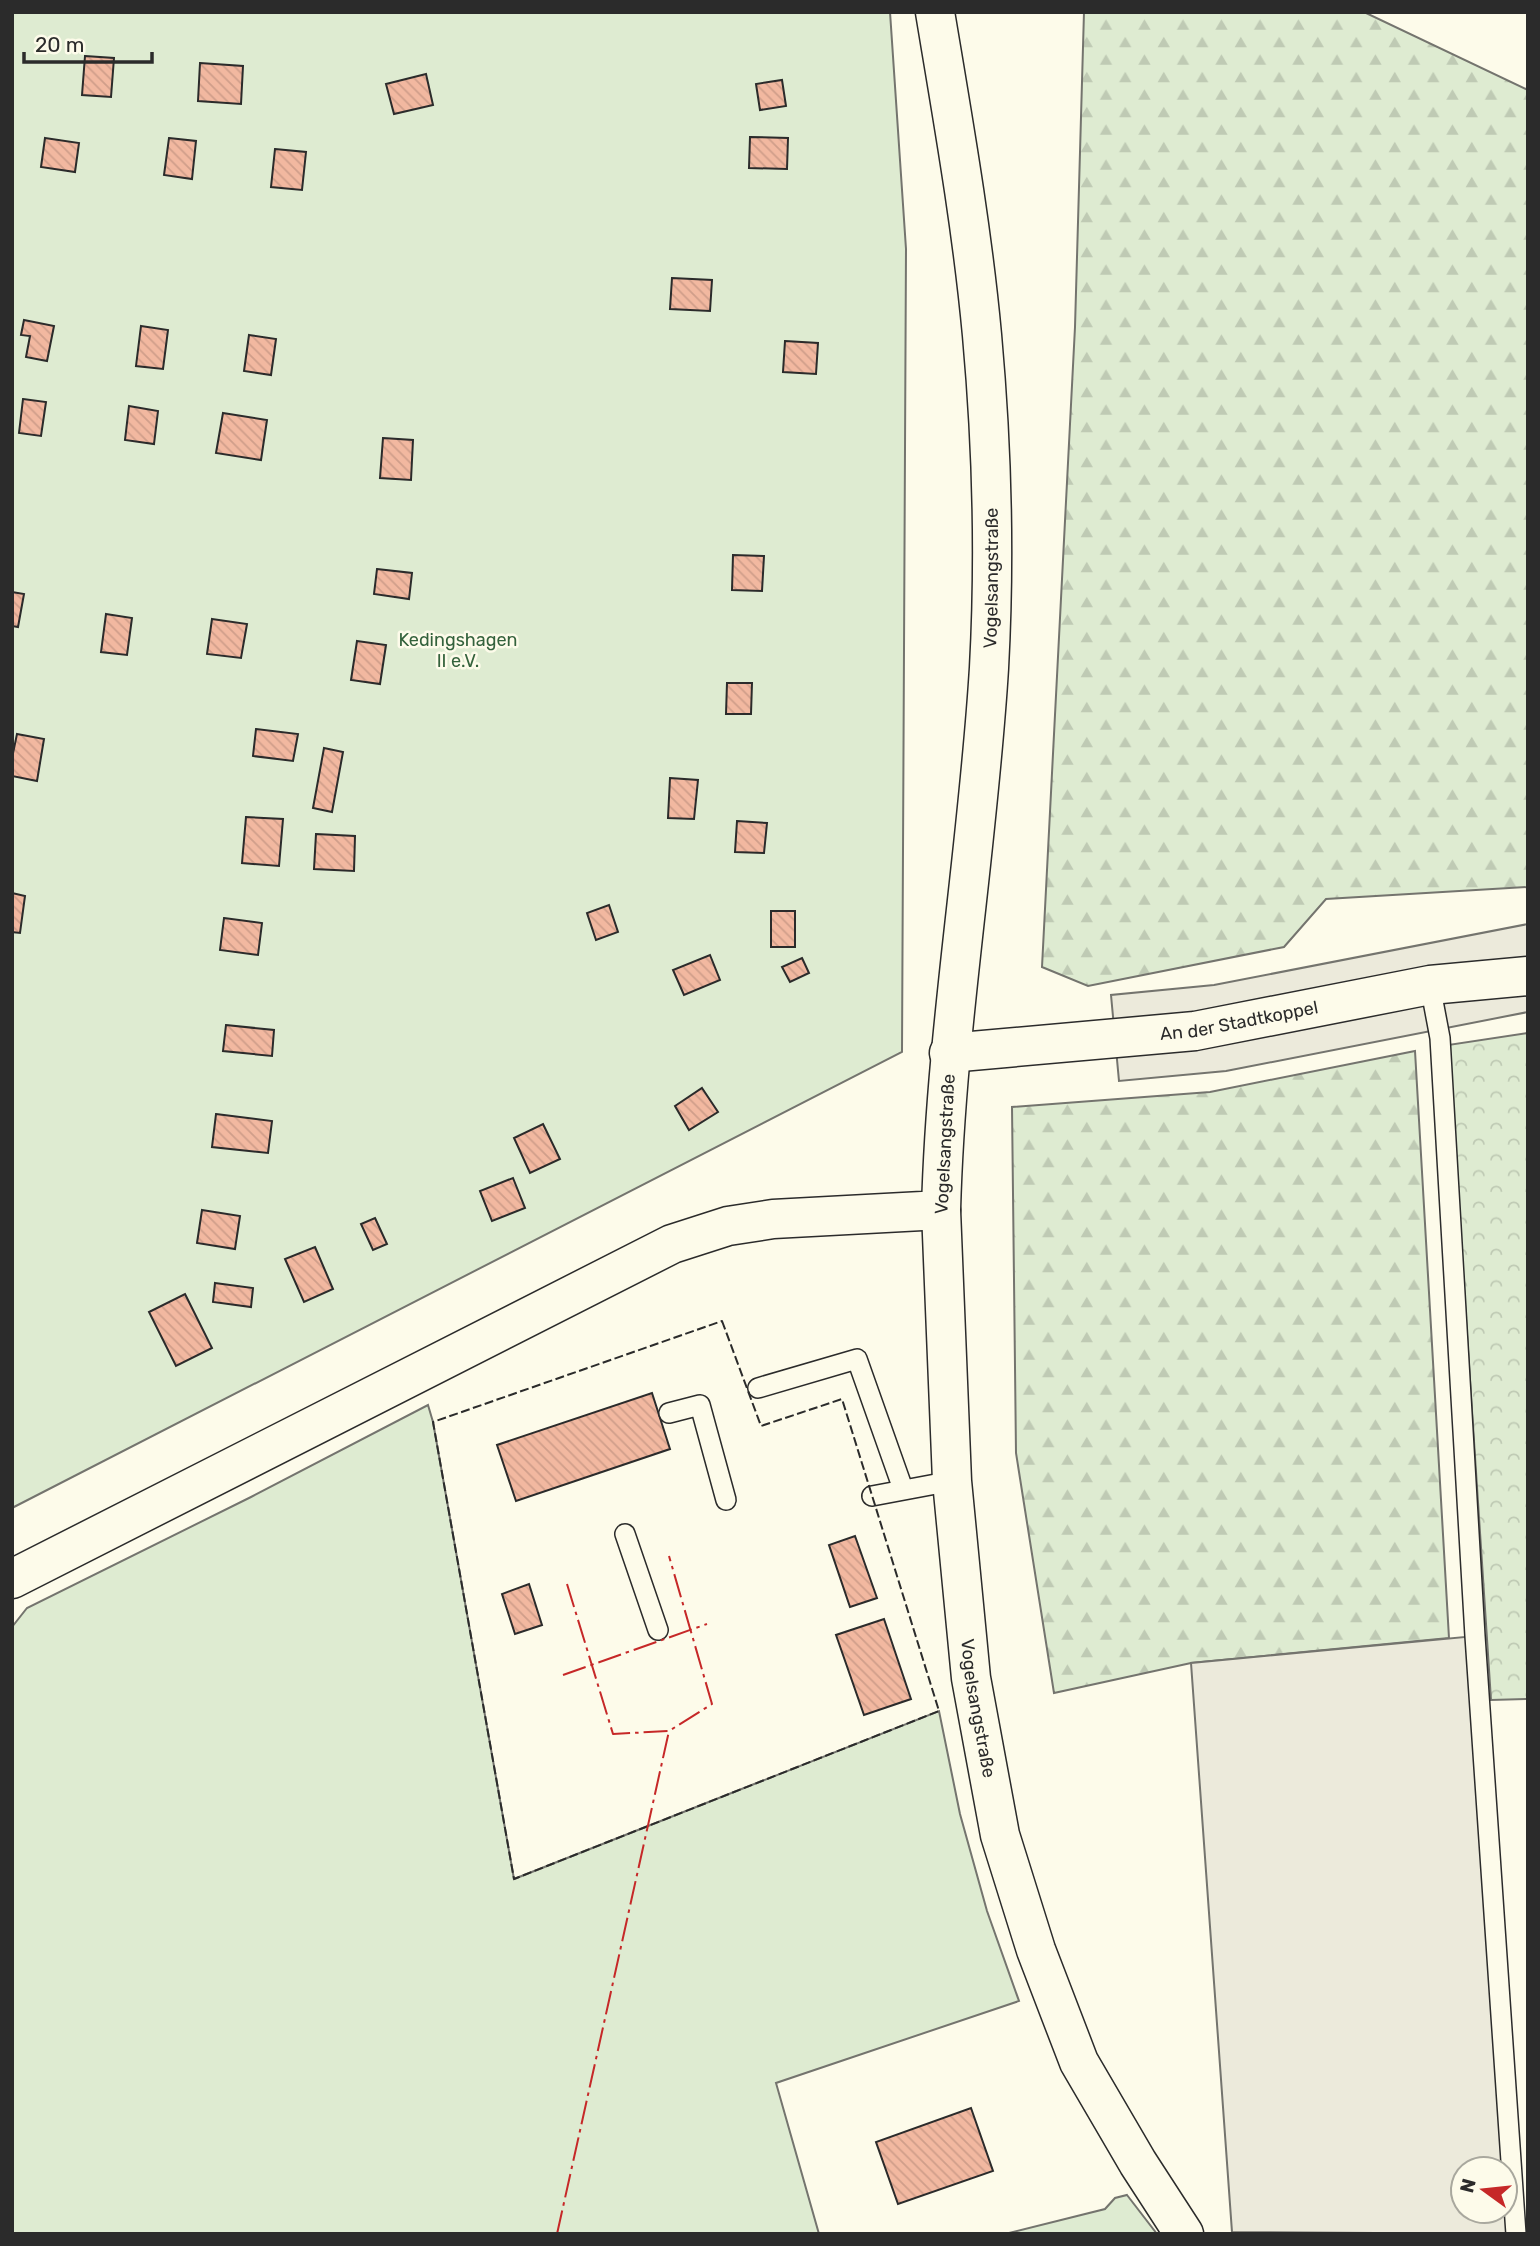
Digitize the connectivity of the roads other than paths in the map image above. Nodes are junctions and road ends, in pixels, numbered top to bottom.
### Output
1 (935, 12) edge
2 (1528, 976) edge
3 (1430, 985) junction
4 (949, 1053) junction
5 (941, 1210) junction
6 (758, 1388) dead end
7 (669, 1413) dead end
8 (952, 1481) junction
9 (903, 1489) junction
10 (872, 1496) dead end
11 (726, 1500) dead end
12 (625, 1534) dead end
13 (12, 1579) edge
14 (658, 1630) dead end
15 (1184, 2234) edge
16 (1516, 2234) edge

1 - 4 street, Vogelsangstraße
2 - 3 street, An der Stadtkoppel
3 - 4 street, An der Stadtkoppel
3 - 16 lane
4 - 5 street, Vogelsangstraße
5 - 8 street, Vogelsangstraße
5 - 13 street
6 - 9 lane
7 - 11 lane
8 - 9 lane
8 - 15 street, Vogelsangstraße
9 - 10 lane
12 - 14 lane

